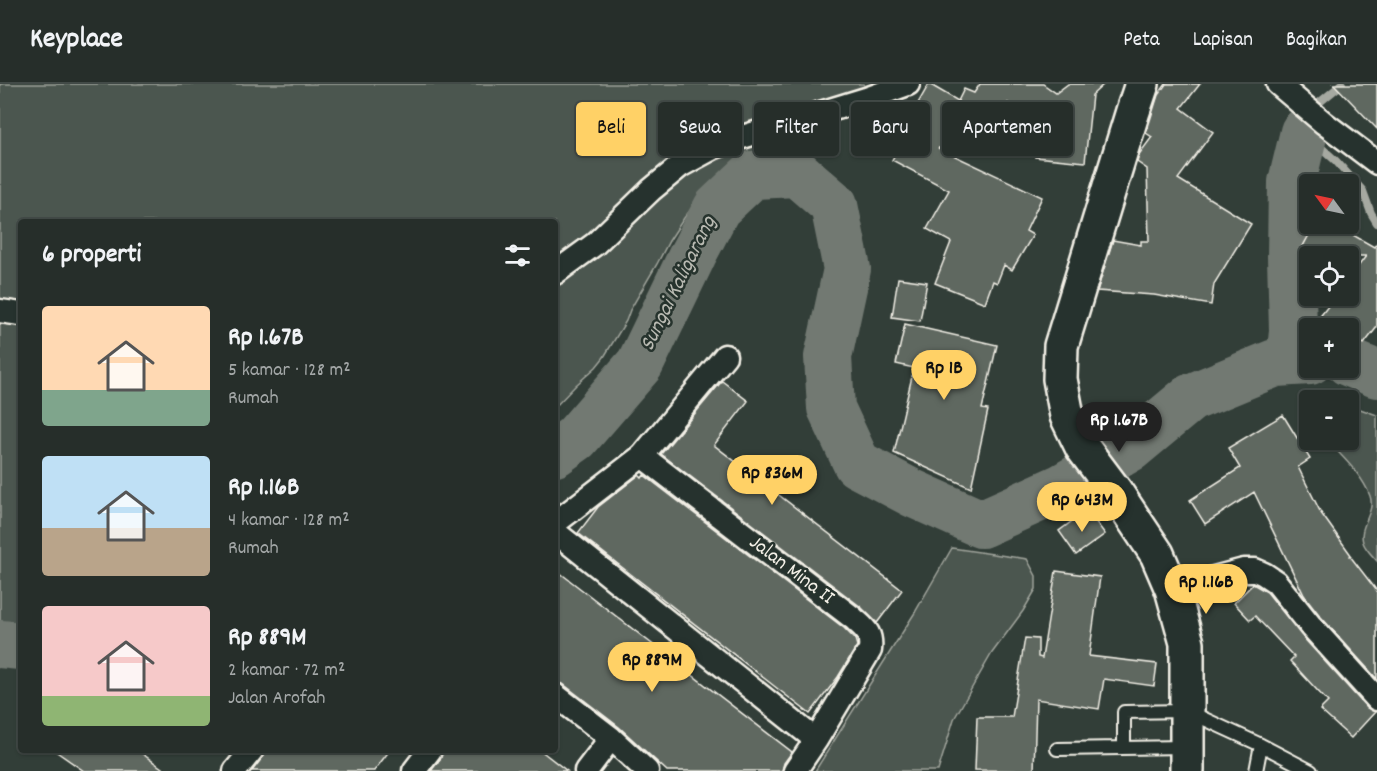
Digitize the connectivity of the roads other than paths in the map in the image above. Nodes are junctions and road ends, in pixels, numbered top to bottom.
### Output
1 (908, 84) edge
2 (1142, 84) edge
3 (1278, 84) edge
4 (1377, 163) edge
5 (558, 271) edge
6 (0, 311) edge
7 (18, 314) edge
8 (725, 356) dead end
9 (642, 456) junction
10 (558, 521) edge
11 (558, 534) edge
12 (1172, 589) junction
13 (558, 697) edge
14 (1377, 699) edge
15 (1187, 711) junction
16 (611, 738) junction
17 (816, 740) junction
18 (1262, 745) junction
19 (1124, 748) junction
20 (1057, 749) dead end
21 (250, 753) edge
22 (428, 753) edge
23 (1187, 759) edge
24 (235, 771) edge
25 (414, 771) edge
26 (586, 771) edge
27 (647, 771) edge
28 (795, 771) edge
29 (1256, 771) edge
30 (1311, 771) edge

1 - 5 street
2 - 12 main road
3 - 4 street
6 - 7 street
8 - 9 street
9 - 10 street
9 - 17 street, Jalan Mina II
11 - 17 street
12 - 14 street
12 - 15 main road
13 - 16 street
15 - 18 lane
15 - 19 lane
15 - 23 main road
16 - 26 street
16 - 27 street
17 - 28 street
18 - 29 lane
18 - 30 lane
19 - 20 lane
19 - 23 lane
21 - 24 street
22 - 25 street

